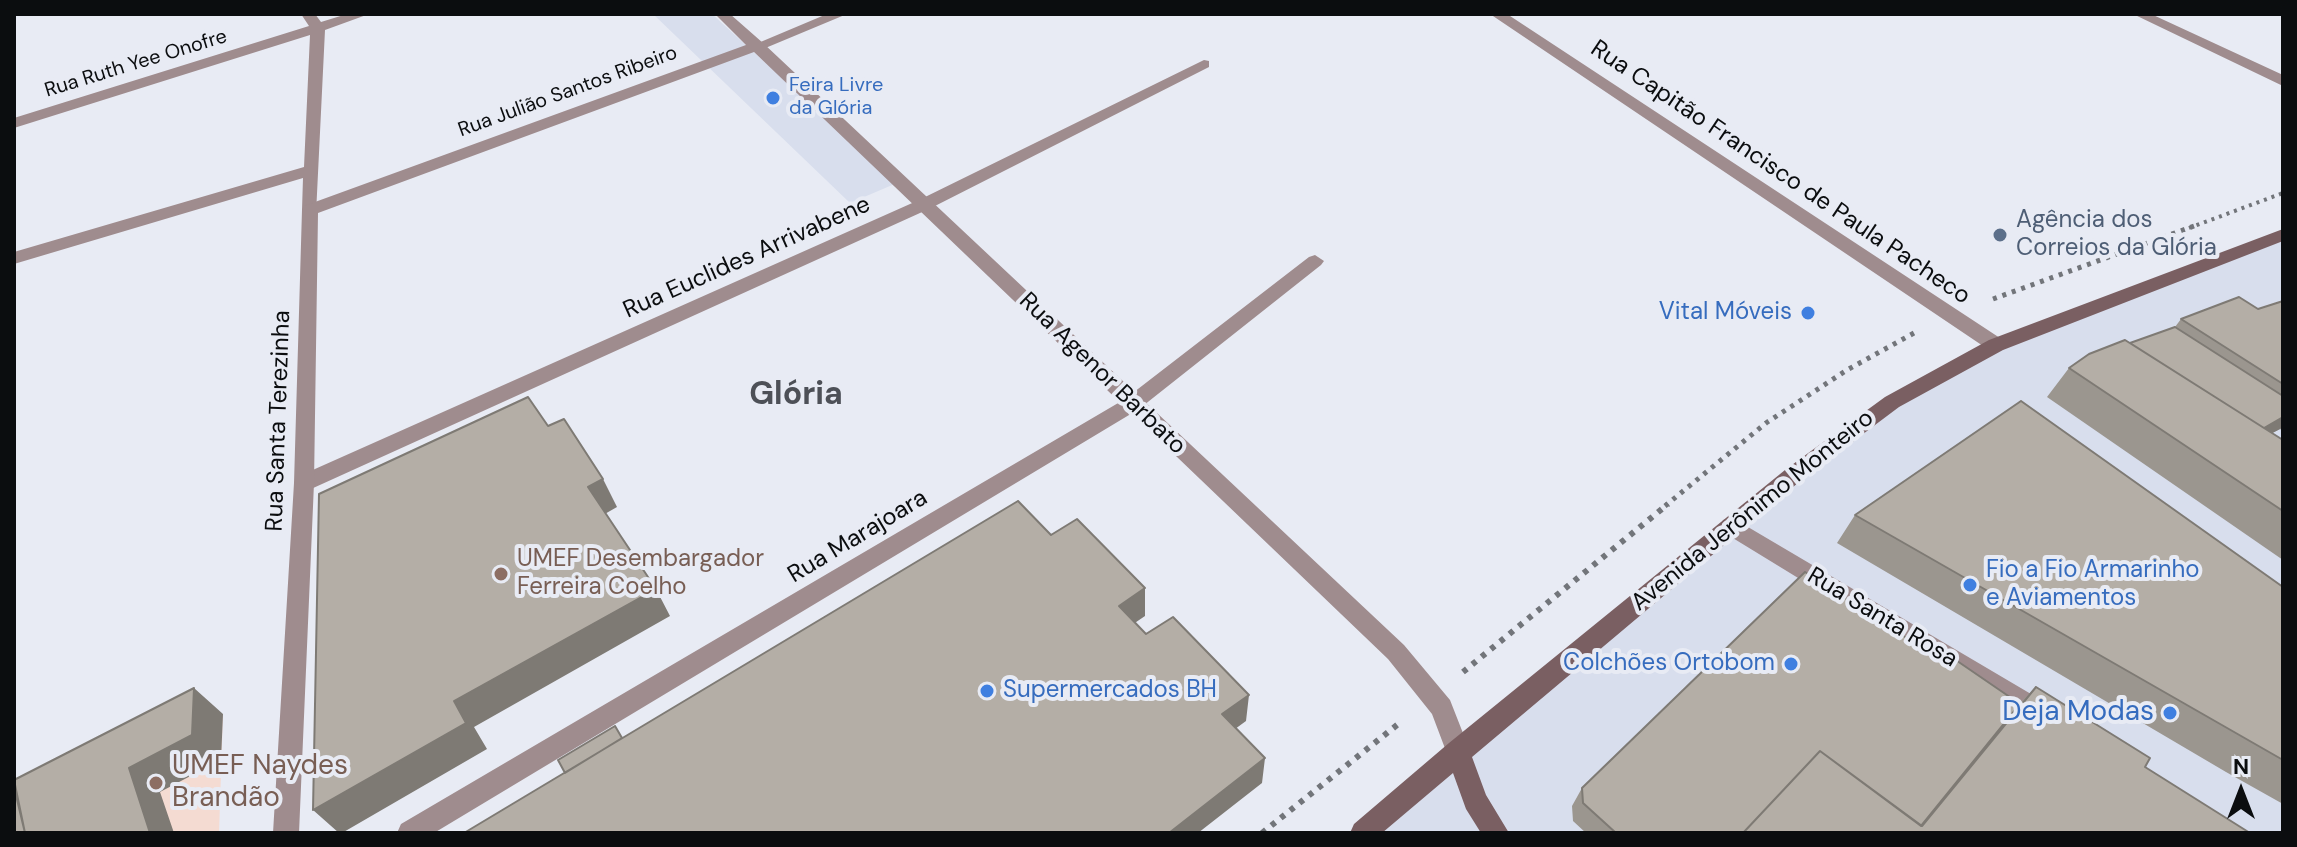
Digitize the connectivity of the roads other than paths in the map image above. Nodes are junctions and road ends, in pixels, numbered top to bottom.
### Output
1 (308, 14) edge
2 (362, 14) edge
3 (722, 14) edge
4 (840, 14) edge
5 (1497, 14) edge
6 (2140, 14) edge
7 (318, 29) junction
8 (758, 46) junction
9 (1204, 64) dead end
10 (2283, 81) edge
11 (14, 123) edge
12 (311, 170) junction
13 (925, 204) junction
14 (310, 210) junction
15 (2283, 235) edge
16 (14, 258) edge
17 (1315, 261) dead end
18 (1996, 345) junction
19 (1132, 404) junction
20 (304, 483) junction
21 (1731, 526) junction
22 (2065, 728) edge
23 (1458, 751) junction
24 (286, 833) edge
25 (410, 833) edge
26 (1363, 833) edge
27 (1496, 833) edge

1 - 7 street
2 - 7 street, Rua Ruth Yee Onofre
3 - 8 street, Rua Agenor Barbato
4 - 8 street, Rua Julião Santos Ribeiro
5 - 18 street, Rua Capitão Francisco de Paula Pacheco
6 - 10 street
7 - 11 street, Rua Ruth Yee Onofre
7 - 12 street, Rua Santa Terezinha
8 - 13 street, Rua Agenor Barbato
8 - 14 street, Rua Julião Santos Ribeiro
9 - 13 street, Rua Euclides Arrivabene
12 - 14 street, Rua Santa Terezinha
12 - 16 street
13 - 19 street, Rua Agenor Barbato
13 - 20 street, Rua Euclides Arrivabene
14 - 20 street, Rua Santa Terezinha
15 - 18 main road, Avenida Jerônimo Monteiro
17 - 19 street, Rua Marajoara
18 - 21 main road, Avenida Jerônimo Monteiro
19 - 23 street, Rua Agenor Barbato
19 - 25 street, Rua Marajoara
20 - 24 street, Rua Santa Terezinha
21 - 22 street, Rua Santa Rosa
21 - 23 main road, Avenida Jerônimo Monteiro
23 - 26 main road, Avenida Jerônimo Monteiro
23 - 27 main road

